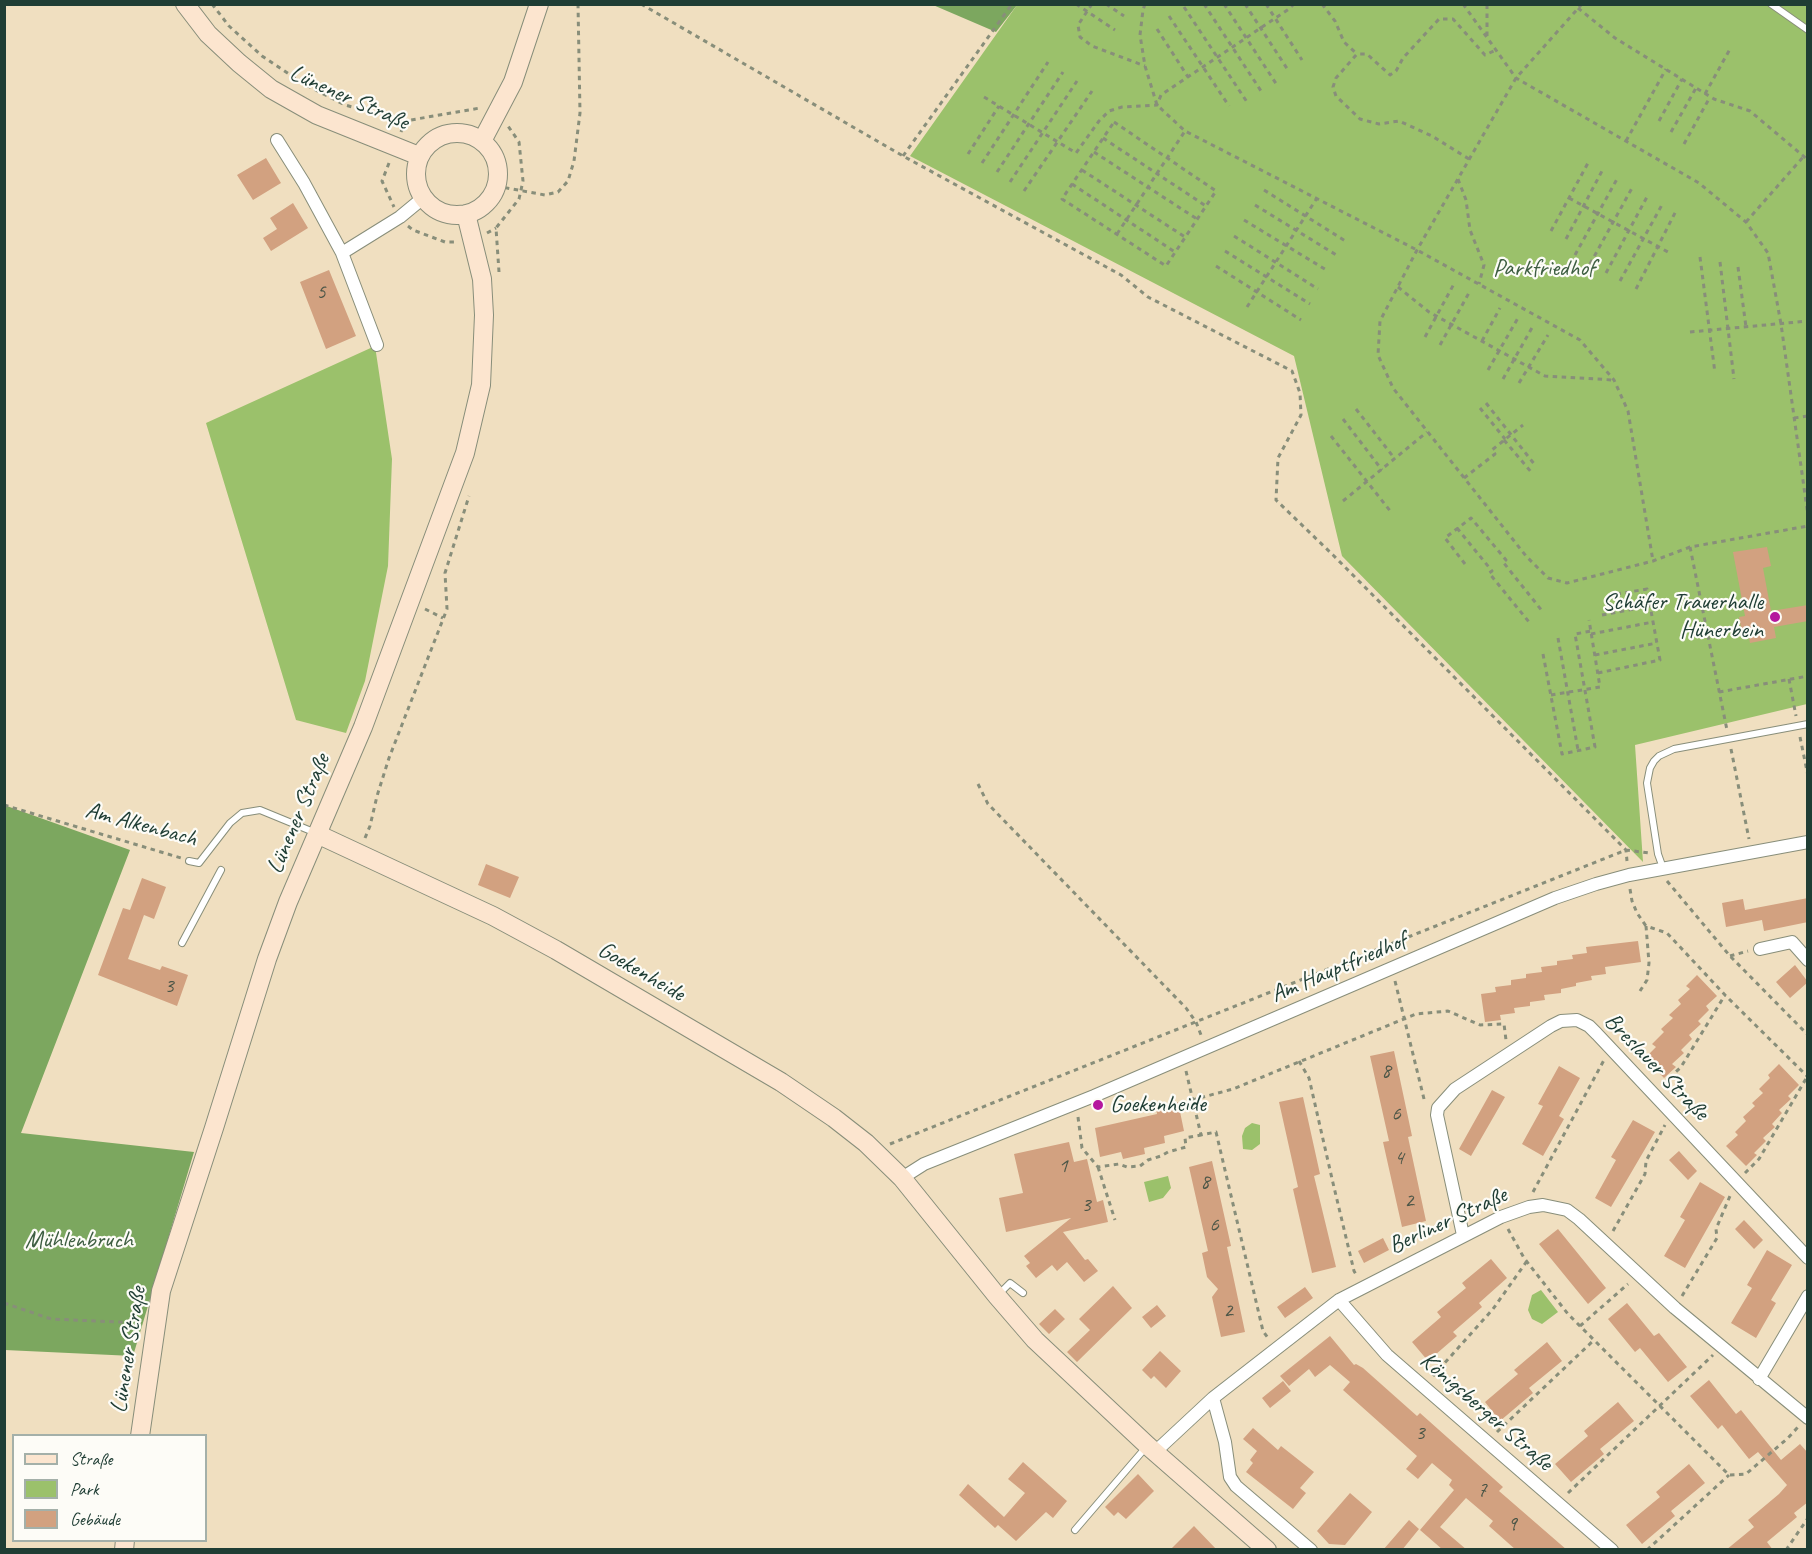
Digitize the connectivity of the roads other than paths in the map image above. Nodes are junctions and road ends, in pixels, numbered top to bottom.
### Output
1 (185, 4) edge
2 (539, 4) edge
3 (1771, 4) edge
4 (1808, 30) edge
5 (277, 140) dead end
6 (482, 141) junction
7 (419, 156) junction
8 (423, 198) junction
9 (466, 214) junction
10 (342, 253) junction
11 (377, 345) dead end
12 (1808, 724) edge
13 (318, 834) junction
14 (1808, 842) edge
15 (189, 861) road end
16 (1663, 868) junction
17 (220, 870) dead end
18 (182, 943) dead end
19 (1760, 949) road end
20 (1808, 960) edge
21 (902, 1178) junction
22 (1463, 1235) junction
23 (1808, 1258) edge
24 (1023, 1293) dead end
25 (997, 1296) junction
26 (1808, 1296) edge
27 (1339, 1300) junction
28 (1759, 1378) junction
29 (1213, 1398) junction
30 (1807, 1418) edge
31 (140, 1434) edge
32 (1151, 1449) junction
33 (1075, 1530) dead end
34 (1267, 1550) edge
35 (1311, 1550) edge
36 (1612, 1550) edge

1 - 7 main road, Lünener Straße
2 - 6 main road
3 - 4 lane
5 - 10 street
6 - 7 main road
6 - 9 main road
7 - 8 main road
8 - 9 main road
8 - 10 street
9 - 13 main road, Lünener Straße
10 - 11 street
12 - 16 lane
13 - 15 lane, Am Alkenbach
13 - 21 main road, Goekenheide
13 - 31 main road, Lünener Straße
14 - 16 street, Am Hauptfriedhof
16 - 21 street, Am Hauptfriedhof
17 - 18 lane
19 - 20 street
21 - 25 main road, Goekenheide
22 - 23 street, Breslauer Straße
22 - 27 street, Berliner Straße
22 - 28 street, Berliner Straße
24 - 25 lane
25 - 32 main road, Goekenheide
26 - 28 street
27 - 29 street, Berliner Straße
27 - 36 street, Königsberger Straße
28 - 30 street, Berliner Straße
29 - 32 street, Berliner Straße
29 - 35 street
32 - 33 lane
32 - 34 main road, Goekenheide

